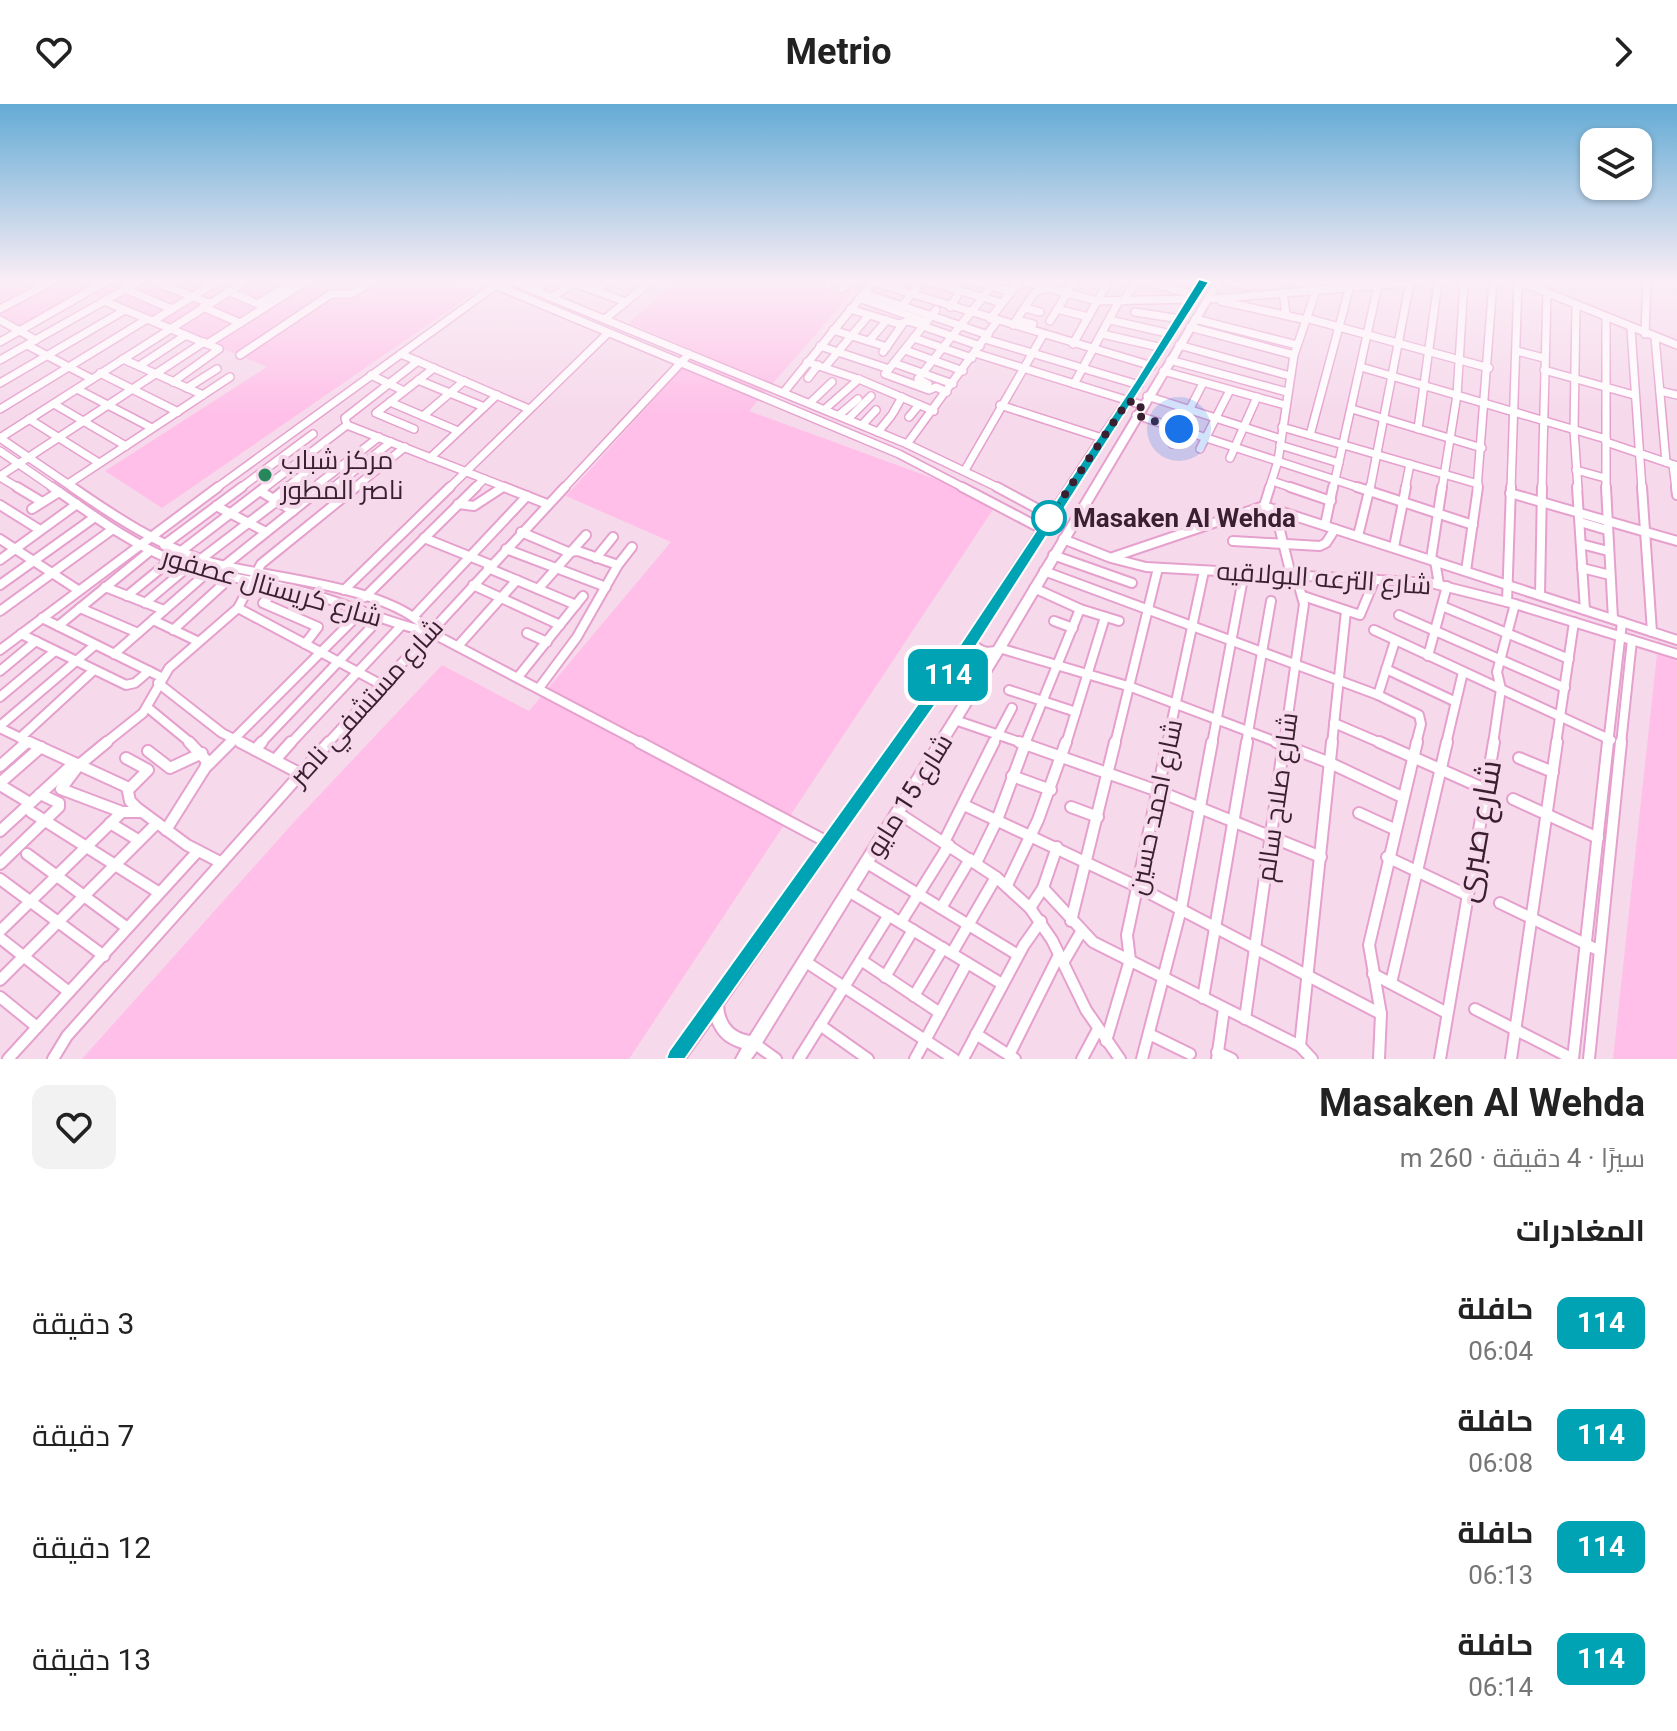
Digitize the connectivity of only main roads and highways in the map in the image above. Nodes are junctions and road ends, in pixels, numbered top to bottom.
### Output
1 (1182, 327) edge
2 (1186, 327) edge
3 (1157, 368) junction
4 (970, 642) junction
5 (999, 648) junction
6 (942, 684) junction
7 (971, 694) junction
8 (716, 1002) junction
9 (754, 1043) junction
10 (677, 1059) edge
11 (743, 1059) edge

1 - 3 main road, شارع 15 مايو
2 - 3 main road, شارع 15 مايو
3 - 4 main road, شارع 15 مايو
3 - 5 main road, شارع 15 مايو
4 - 5 main road
4 - 6 main road, شارع 15 مايو
5 - 7 main road, شارع 15 مايو
6 - 7 main road
6 - 8 main road, شارع 15 مايو
7 - 9 main road, شارع 15 مايو
8 - 9 main road
8 - 10 main road, شارع 15 مايو
9 - 11 main road, شارع 15 مايو

